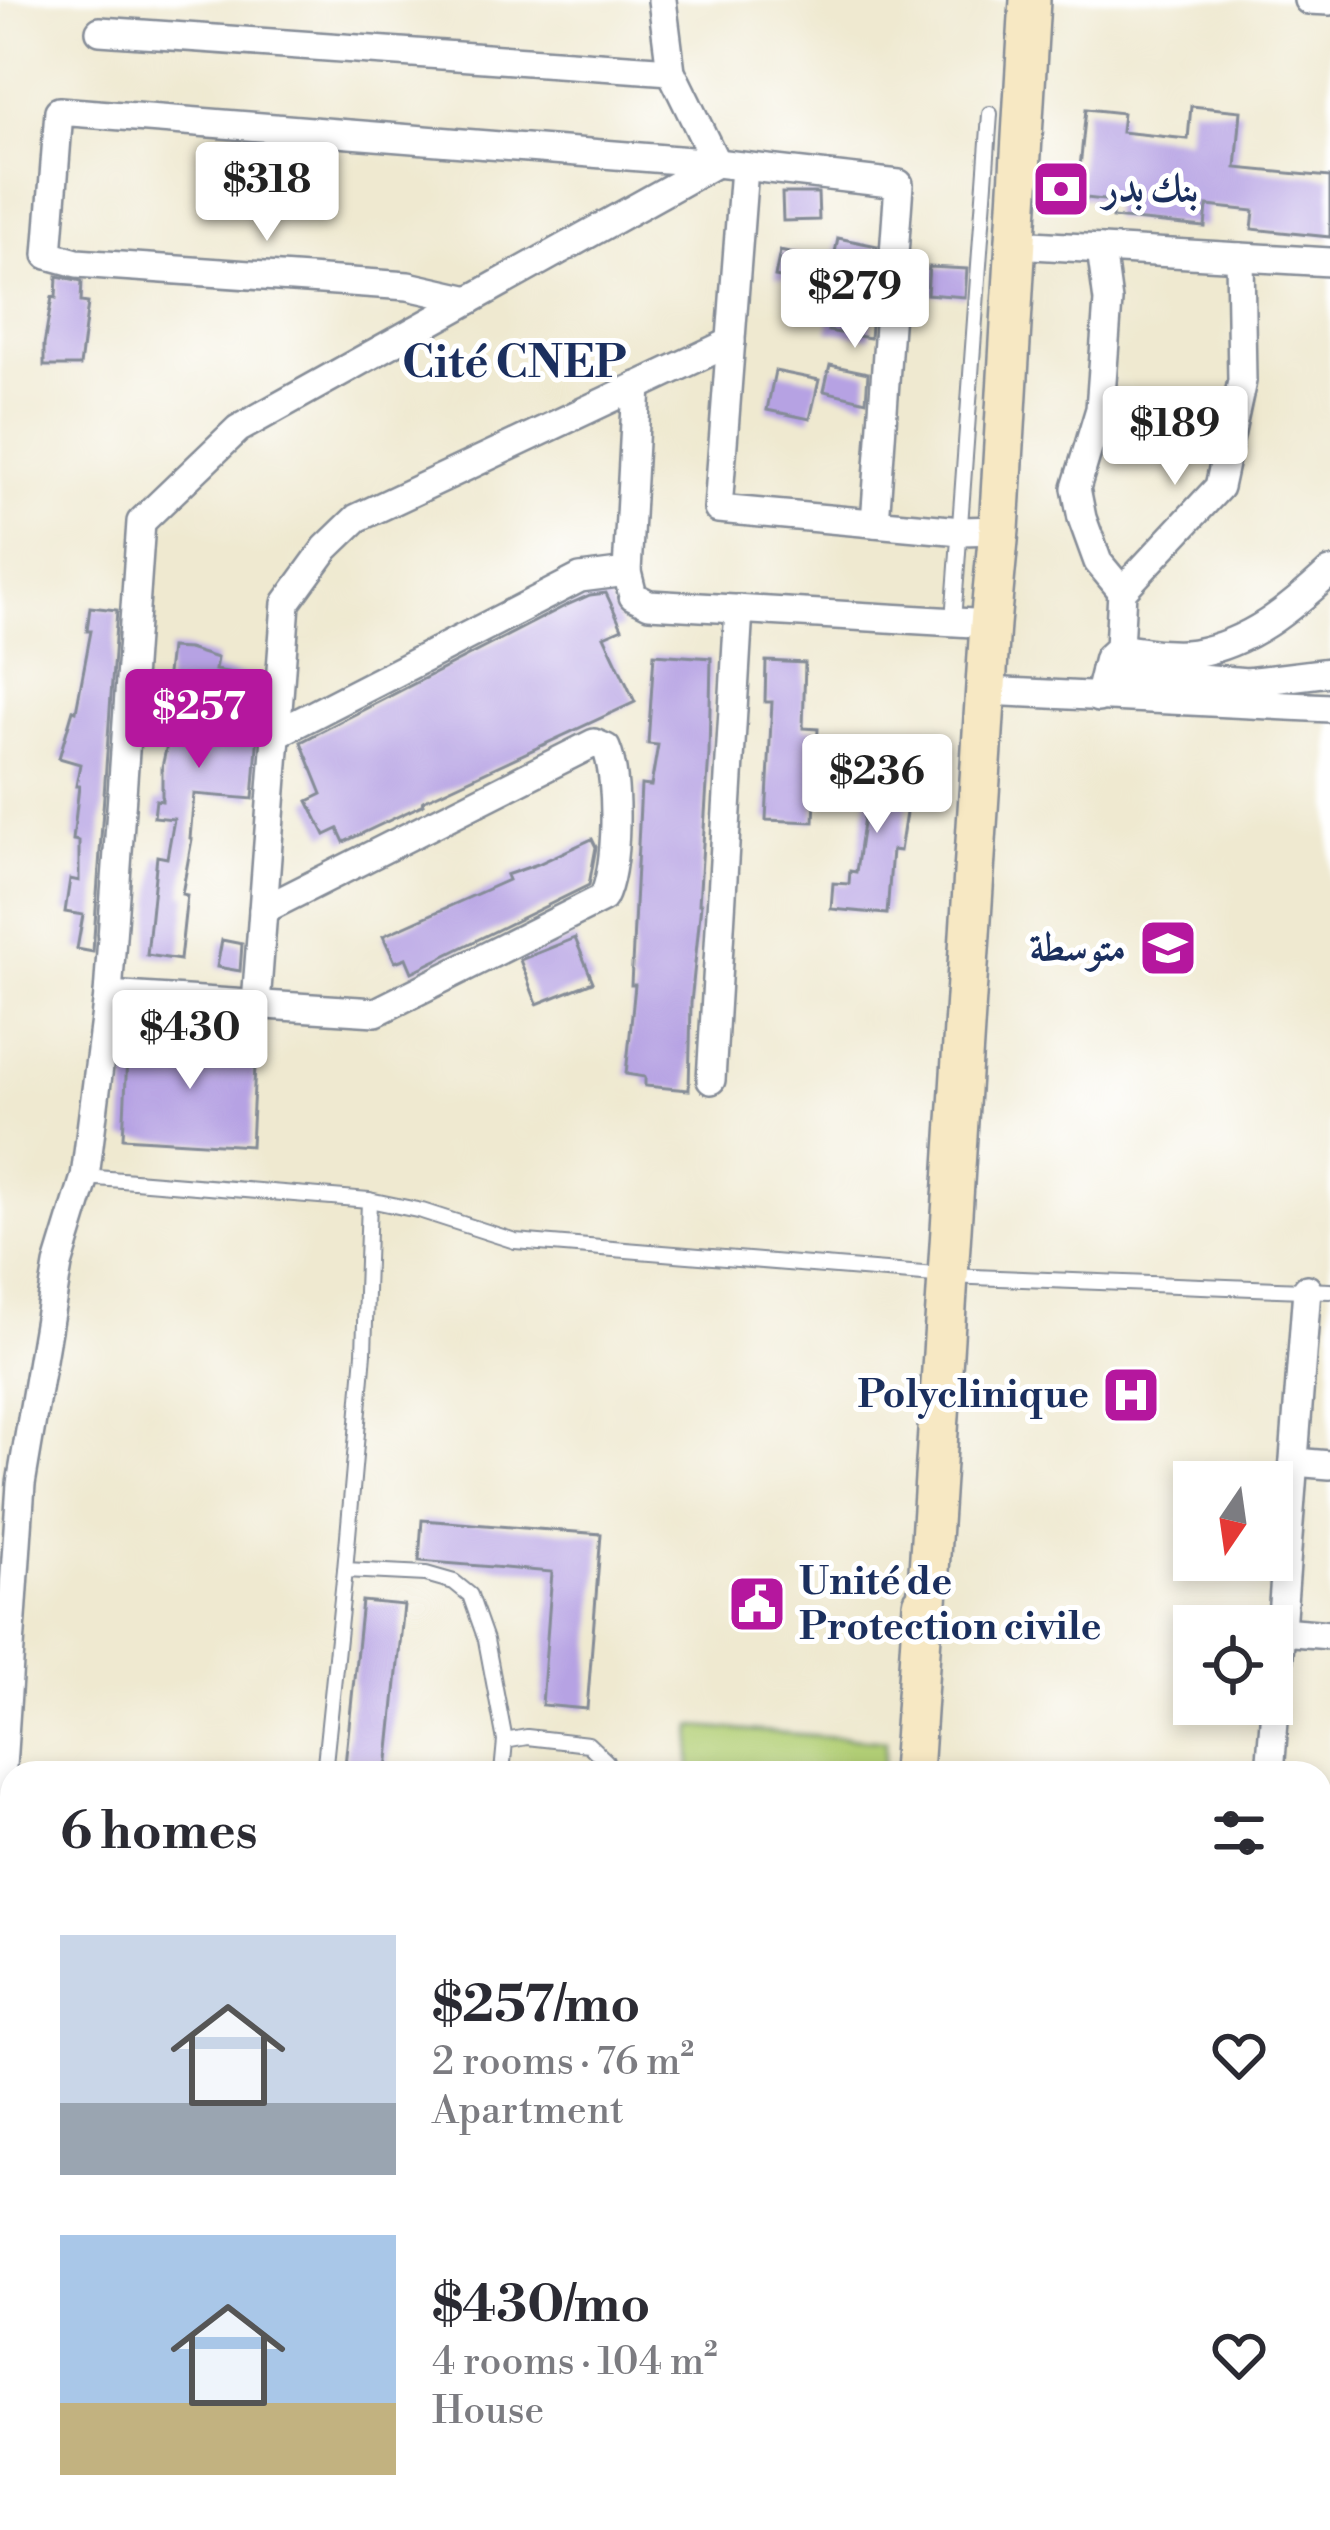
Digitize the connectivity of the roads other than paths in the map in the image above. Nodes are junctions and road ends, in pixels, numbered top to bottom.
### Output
1 (662, 0) edge
2 (1030, 0) edge
3 (1308, 0) edge
4 (1330, 2) edge
5 (100, 31) dead end
6 (671, 71) junction
7 (990, 114) dead end
8 (730, 166) junction
9 (1015, 244) junction
10 (1101, 249) junction
11 (1240, 257) junction
12 (1330, 262) edge
13 (470, 300) junction
14 (731, 342) junction
15 (638, 386) junction
16 (874, 523) junction
17 (980, 531) junction
18 (627, 572) junction
19 (1330, 572) edge
20 (1122, 591) junction
21 (739, 609) junction
22 (972, 622) junction
23 (1107, 672) junction
24 (1330, 672) edge
25 (986, 691) junction
26 (1330, 708) edge
27 (276, 734) junction
28 (263, 910) junction
29 (108, 995) junction
30 (256, 1004) junction
31 (711, 1080) dead end
32 (85, 1178) junction
33 (369, 1201) junction
34 (948, 1276) junction
35 (1318, 1290) edge
36 (1294, 1462) junction
37 (1330, 1466) edge
38 (345, 1570) junction
39 (1283, 1605) edge
40 (1293, 1632) edge
41 (1330, 1635) edge
42 (1274, 1725) edge
43 (505, 1742) junction
44 (2, 1761) edge
45 (324, 1761) edge
46 (503, 1761) edge
47 (606, 1761) edge
48 (913, 1761) edge
49 (1271, 1761) edge

1 - 6 street
2 - 9 main road
3 - 4 street
5 - 6 street
6 - 8 street
7 - 17 lane
8 - 13 street
8 - 13 street
8 - 14 street
8 - 16 street
9 - 10 street
9 - 17 main road
10 - 11 street
10 - 20 street
11 - 12 street
11 - 20 street
13 - 29 street
14 - 15 street
14 - 16 street
15 - 18 street
15 - 27 street
16 - 17 street
17 - 22 main road
18 - 21 street
18 - 27 street
19 - 23 street
20 - 23 street
21 - 22 street
21 - 31 street
22 - 25 main road
23 - 24 street
23 - 25 street
23 - 26 street
25 - 34 main road
27 - 28 street
28 - 30 street
28 - 30 street
29 - 30 street
29 - 32 street
32 - 33 lane
32 - 44 street
33 - 34 lane
33 - 38 lane
34 - 35 lane
34 - 48 main road
35 - 36 street
36 - 37 street
36 - 39 street
38 - 43 lane
38 - 45 lane
40 - 41 street
42 - 49 street
43 - 46 lane
43 - 47 lane

